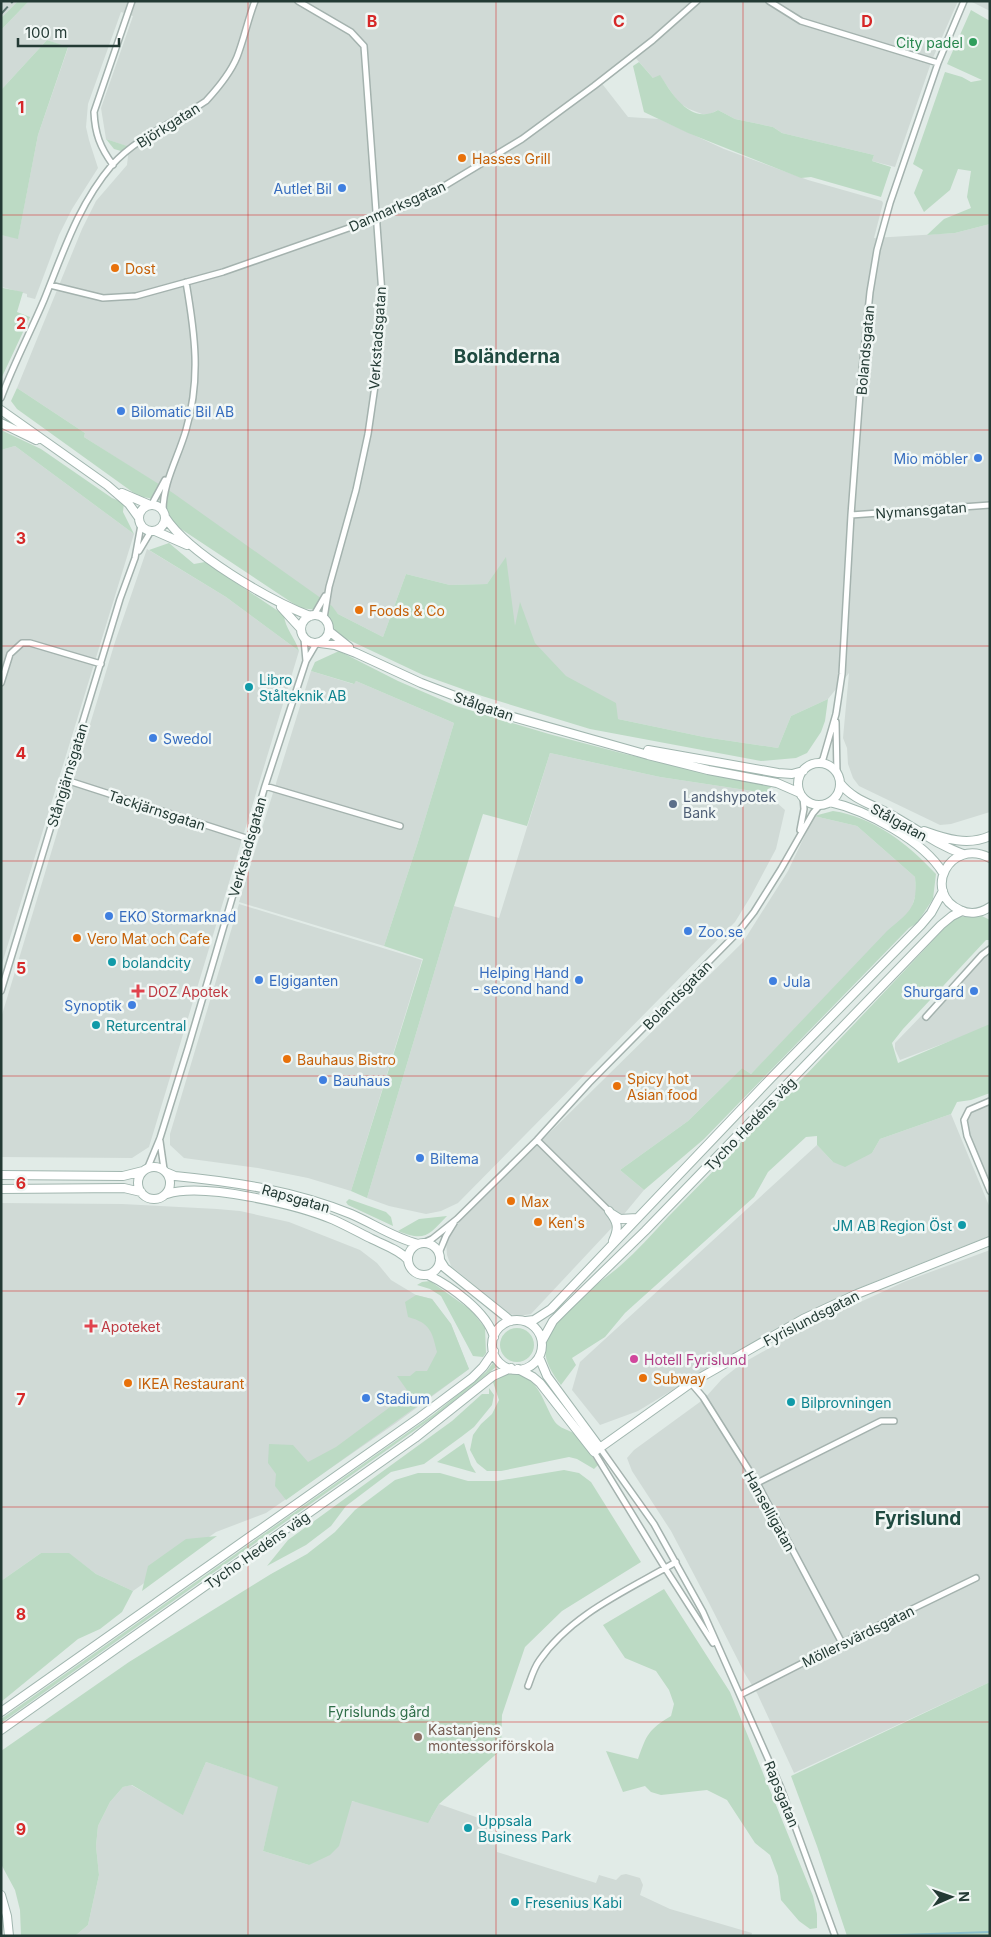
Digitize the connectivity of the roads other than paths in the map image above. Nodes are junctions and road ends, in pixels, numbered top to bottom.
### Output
1 (132, 1) edge
2 (255, 1) edge
3 (298, 1) edge
4 (697, 1) edge
5 (769, 1) edge
6 (964, 1) edge
7 (938, 63) junction
8 (112, 165) junction
9 (376, 219) junction
10 (186, 282) junction
11 (50, 285) junction
12 (1, 398) edge
13 (1, 410) edge
14 (1, 423) edge
15 (79, 465) junction
16 (172, 469) junction
17 (107, 485) junction
18 (151, 505) junction
19 (990, 505) edge
20 (164, 514) junction
21 (851, 515) junction
22 (140, 522) junction
23 (153, 531) junction
24 (200, 552) junction
25 (135, 558) junction
26 (329, 587) junction
27 (274, 601) junction
28 (312, 616) junction
29 (324, 618) junction
30 (301, 629) junction
31 (329, 631) junction
32 (304, 639) junction
33 (318, 643) junction
34 (356, 653) junction
35 (306, 661) junction
36 (101, 664) junction
37 (1, 683) edge
38 (836, 714) junction
39 (616, 746) junction
40 (819, 763) junction
41 (803, 771) junction
42 (837, 774) junction
43 (66, 780) junction
44 (840, 783) junction
45 (265, 786) junction
46 (801, 795) junction
47 (830, 802) junction
48 (820, 805) junction
49 (400, 826) dead end
50 (911, 827) junction
51 (799, 835) junction
52 (990, 836) edge
53 (249, 839) junction
54 (963, 854) junction
55 (987, 855) edge
56 (943, 873) junction
57 (943, 890) junction
58 (990, 907) edge
59 (962, 911) junction
60 (978, 912) junction
61 (990, 915) edge
62 (990, 949) edge
63 (1, 992) edge
64 (926, 1016) dead end
65 (990, 1101) edge
66 (160, 1138) junction
67 (537, 1140) junction
68 (145, 1169) junction
69 (166, 1171) junction
70 (1, 1175) edge
71 (1, 1189) edge
72 (990, 1191) edge
73 (141, 1192) junction
74 (166, 1194) junction
75 (609, 1211) junction
76 (637, 1218) junction
77 (457, 1219) junction
78 (990, 1241) edge
79 (421, 1244) junction
80 (610, 1246) junction
81 (439, 1256) junction
82 (408, 1260) junction
83 (428, 1275) junction
84 (511, 1320) junction
85 (526, 1321) junction
86 (494, 1337) junction
87 (542, 1341) junction
88 (494, 1351) junction
89 (539, 1356) junction
90 (514, 1369) junction
91 (691, 1383) junction
92 (894, 1421) dead end
93 (597, 1450) junction
94 (756, 1483) junction
95 (676, 1562) junction
96 (665, 1568) junction
97 (976, 1578) dead end
98 (842, 1643) junction
99 (721, 1656) junction
100 (528, 1686) dead end
101 (740, 1695) junction
102 (1, 1712) edge
103 (1, 1730) edge
104 (1, 1896) edge
105 (1, 1915) edge
106 (4, 1936) edge
107 (9, 1936) edge
108 (835, 1936) edge

1 - 8 street
2 - 8 street, Björkgatan
3 - 9 street, Verkstadsgatan
4 - 9 street, Danmarksgatan
5 - 7 street
6 - 7 street, Bolandsgatan
7 - 21 street, Bolandsgatan
8 - 11 street, Björkgatan
9 - 10 street, Danmarksgatan
9 - 26 street, Verkstadsgatan
10 - 11 street, Danmarksgatan
10 - 16 street
11 - 12 street, Björkgatan
13 - 15 main road
14 - 15 main road
15 - 17 main road
16 - 18 street
16 - 20 street
17 - 18 main road
17 - 22 main road
18 - 20 main road
18 - 22 main road
19 - 21 street, Nymansgatan
20 - 23 main road
20 - 24 main road
21 - 38 street, Bolandsgatan
22 - 23 main road
22 - 25 street, Stångjärnsgatan
23 - 24 main road
23 - 25 street, Stångjärnsgatan
24 - 27 main road
25 - 36 street, Stångjärnsgatan
26 - 28 street, Verkstadsgatan
26 - 29 street, Verkstadsgatan
27 - 28 main road
27 - 30 main road
28 - 29 main road
28 - 30 main road
29 - 31 main road
30 - 32 main road
31 - 33 main road
31 - 34 main road, Stålgatan
32 - 33 main road
32 - 35 street, Verkstadsgatan
33 - 34 main road, Stålgatan
33 - 35 street, Verkstadsgatan
34 - 39 main road, Stålgatan
35 - 45 street, Verkstadsgatan
36 - 37 street
36 - 43 street, Stångjärnsgatan
38 - 40 street, Bolandsgatan
38 - 42 street, Bolandsgatan
39 - 41 main road, Stålgatan
39 - 46 main road, Stålgatan
40 - 41 main road
40 - 42 main road
41 - 46 main road
42 - 44 main road
43 - 53 street, Tackjärnsgatan
43 - 63 street, Stångjärnsgatan
44 - 47 main road
44 - 50 main road, Stålgatan
45 - 49 street, Verkstadsgatan
45 - 53 street, Verkstadsgatan
46 - 48 main road
46 - 51 street, Bolandsgatan
47 - 48 main road
47 - 56 main road, Stålgatan
48 - 51 street, Bolandsgatan
50 - 52 main road
50 - 54 main road, Stålgatan
51 - 67 street, Bolandsgatan
53 - 66 street, Verkstadsgatan
54 - 55 main road
54 - 56 main road
56 - 57 main road
57 - 59 main road
57 - 76 main road, Tycho Hedéns väg
58 - 60 main road
59 - 60 main road
59 - 87 main road, Tycho Hedéns väg
60 - 61 main road
62 - 64 street
65 - 72 street
66 - 68 street, Verkstadsgatan
66 - 69 street, Verkstadsgatan
67 - 75 street
67 - 77 street, Bolandsgatan
68 - 69 main road
68 - 70 main road
68 - 73 main road
69 - 74 main road
69 - 79 main road, Rapsgatan
71 - 73 main road
73 - 74 main road
74 - 82 main road, Rapsgatan
75 - 76 main road
75 - 80 main road
76 - 80 main road, Tycho Hedéns väg
77 - 79 street, Bolandsgatan
77 - 81 street, Bolandsgatan
78 - 91 main road, Fyrislundsgatan
79 - 81 main road
79 - 82 main road
80 - 85 main road, Tycho Hedéns väg
81 - 83 main road
81 - 84 main road
82 - 83 main road
83 - 86 main road
84 - 85 main road
84 - 86 main road
85 - 87 main road
86 - 88 main road
87 - 89 main road
88 - 90 main road
88 - 102 main road, Tycho Hedéns väg
89 - 90 main road
89 - 93 main road, Rapsgatan
90 - 93 main road, Rapsgatan
90 - 103 main road, Tycho Hedéns väg
91 - 93 main road, Fyrislundsgatan
91 - 94 street, Hanselligatan
92 - 94 street
93 - 95 street, Rapsgatan
93 - 96 street, Rapsgatan
94 - 98 street, Hanselligatan
95 - 96 street
95 - 99 street, Rapsgatan
96 - 99 street, Rapsgatan
96 - 100 street
97 - 98 street, Möllersvärdsgatan
98 - 101 street, Möllersvärdsgatan
99 - 101 street, Rapsgatan
101 - 108 street, Rapsgatan
104 - 107 main road
105 - 106 main road

